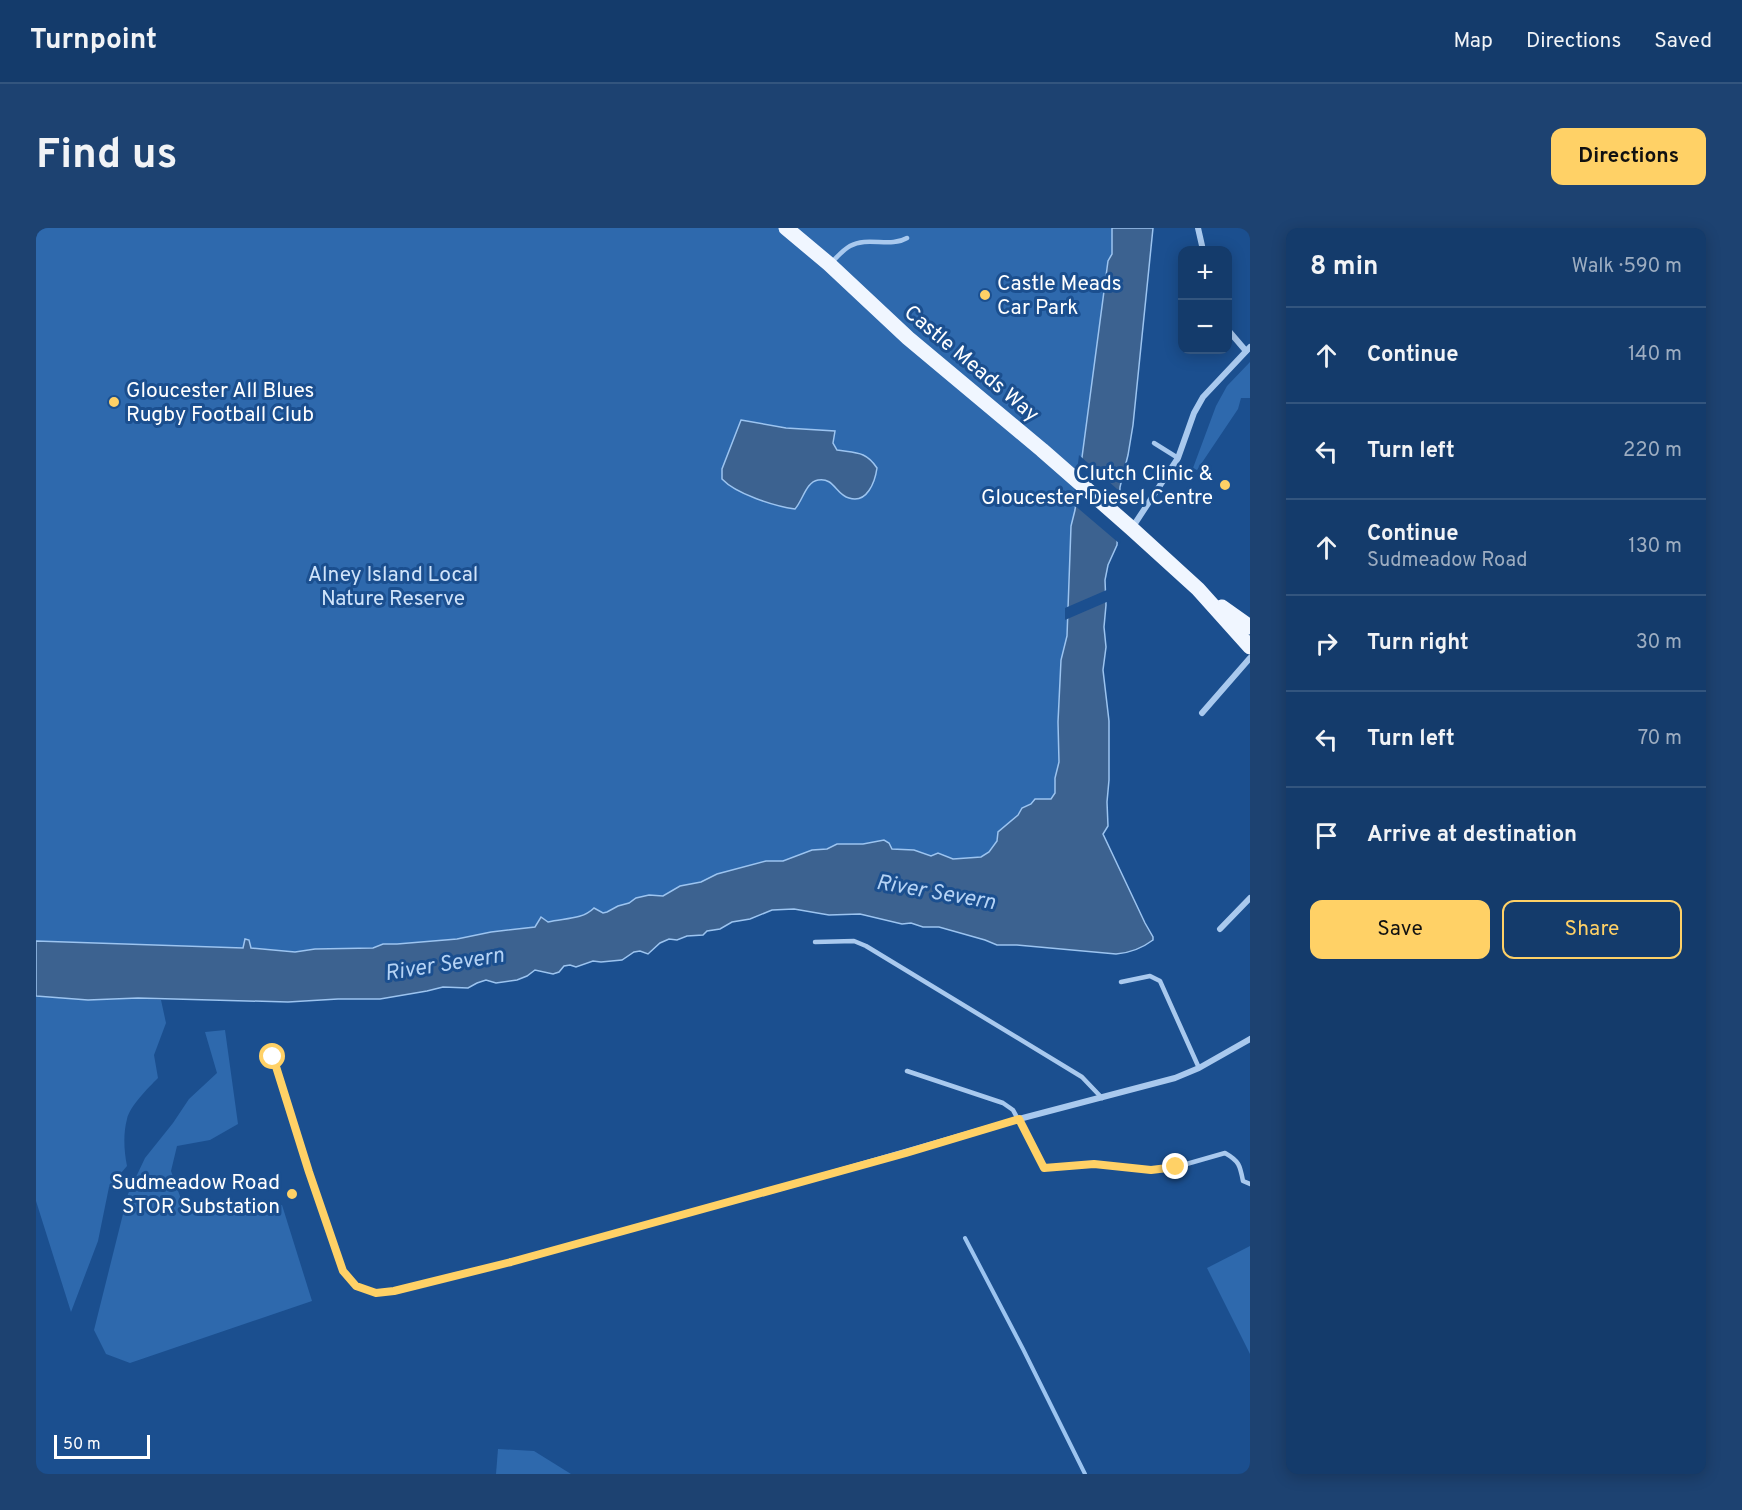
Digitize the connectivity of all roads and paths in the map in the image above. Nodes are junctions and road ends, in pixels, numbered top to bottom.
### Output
1 (786, 228) edge
2 (1198, 228) edge
3 (908, 238) dead end
4 (1202, 246) edge
5 (829, 264) junction
6 (1232, 335) edge
7 (1248, 349) edge
8 (1154, 443) dead end
9 (1178, 458) junction
10 (1130, 528) junction
11 (1198, 589) junction
12 (1250, 627) edge
13 (1250, 647) edge
14 (1250, 658) edge
15 (1202, 713) dead end
16 (1250, 897) edge
17 (1220, 929) dead end
18 (815, 942) dead end
19 (1121, 982) dead end
20 (1250, 1039) edge
21 (273, 1057) dead end
22 (1199, 1068) junction
23 (907, 1071) dead end
24 (1102, 1098) junction
25 (1019, 1119) junction
26 (1250, 1184) edge
27 (777, 1189) joint

1 - 5 main road, Castle Meads Way
2 - 4 street
3 - 5 lane
5 - 10 main road, Castle Meads Way
6 - 7 street
7 - 9 street
8 - 9 lane
9 - 10 street
10 - 11 main road, Castle Meads Way
11 - 12 main road
11 - 13 main road
14 - 15 street
16 - 17 street
18 - 24 lane
19 - 22 lane
20 - 22 street
21 - 27 lane
22 - 24 street
23 - 25 lane
24 - 25 street
25 - 26 lane
25 - 27 street

